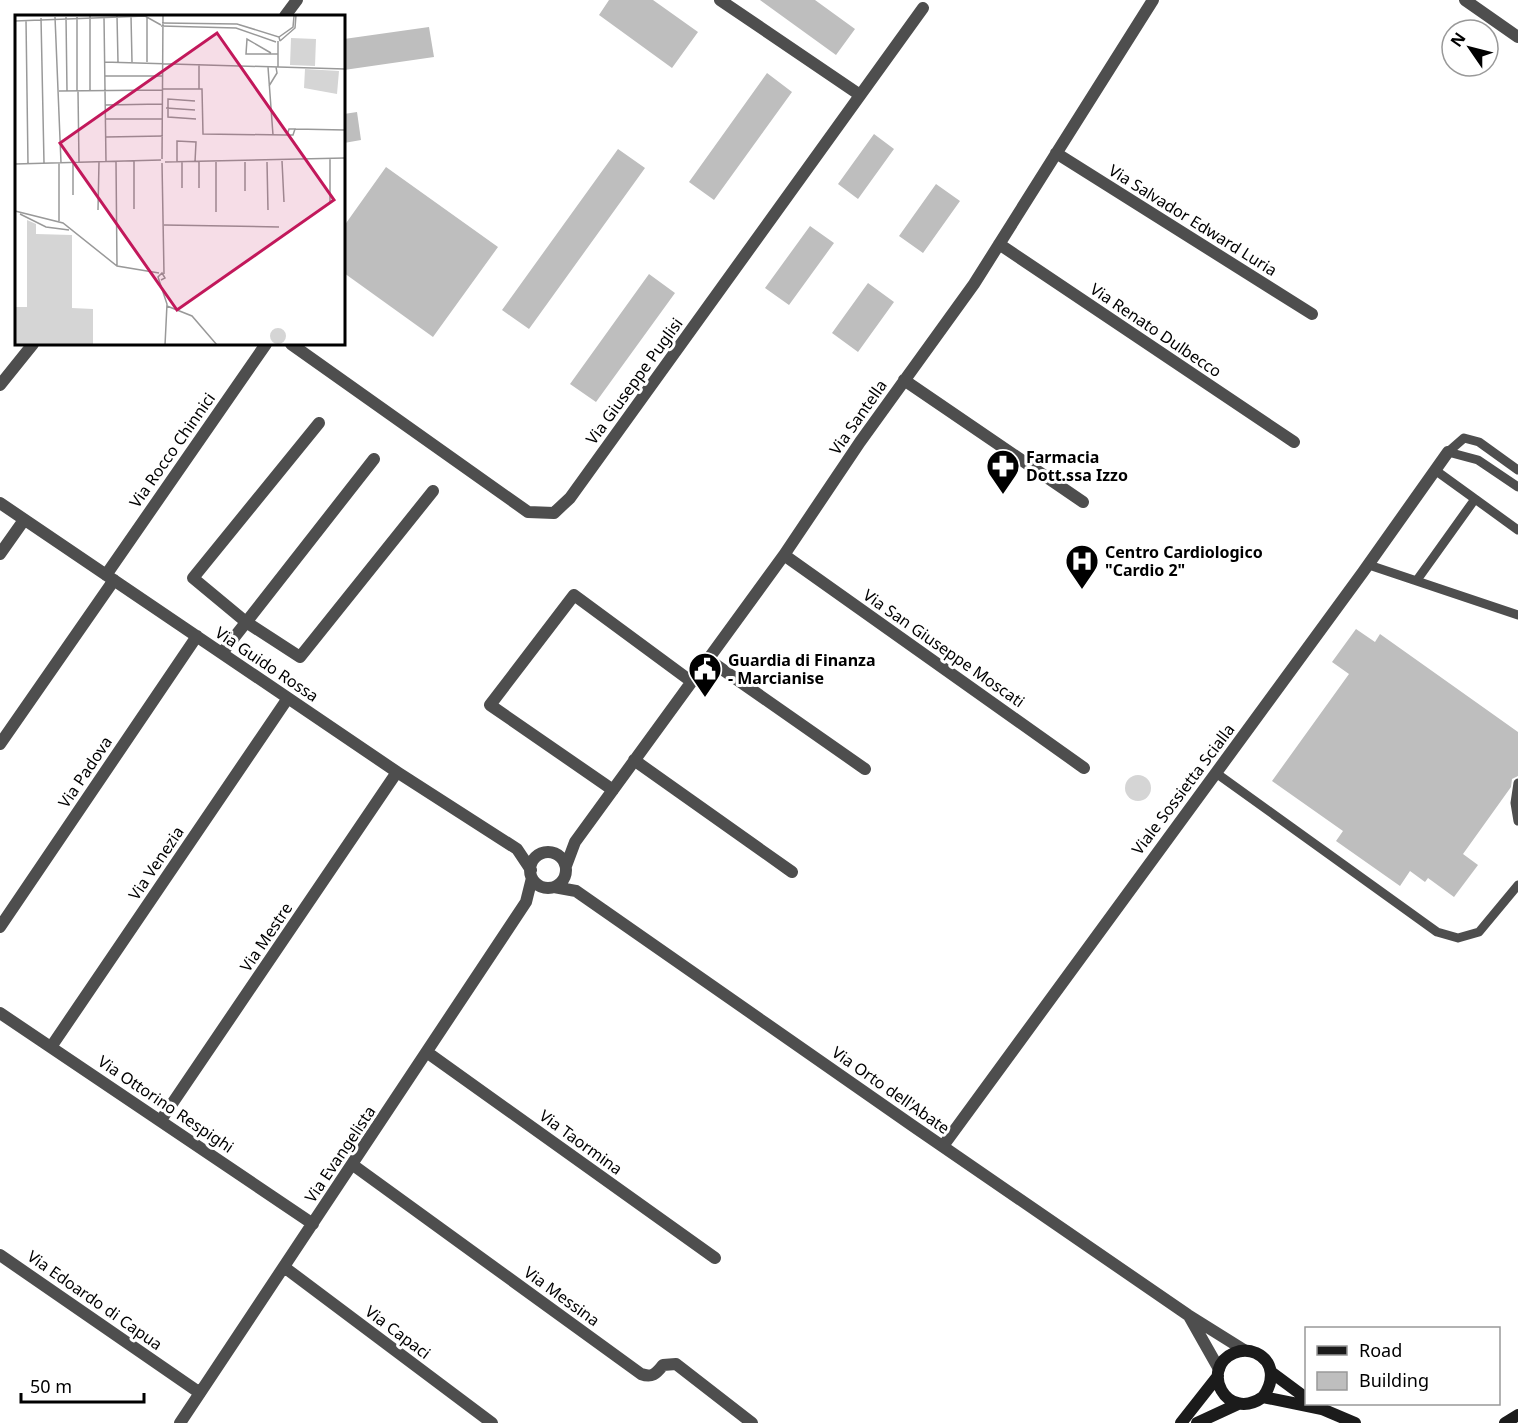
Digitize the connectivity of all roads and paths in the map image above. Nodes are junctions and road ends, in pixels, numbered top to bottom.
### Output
1 (297, 0) edge
2 (720, 0) edge
3 (1153, 0) edge
4 (1465, 0) edge
5 (922, 3) edge
6 (286, 15) edge
7 (1518, 37) edge
8 (860, 95) junction
9 (1056, 153) junction
10 (999, 244) junction
11 (1312, 314) dead end
12 (32, 345) edge
13 (292, 345) edge
14 (260, 346) edge
15 (904, 381) junction
16 (0, 385) edge
17 (319, 423) dead end
18 (1294, 442) dead end
19 (1448, 452) junction
20 (374, 459) dead end
21 (1518, 470) edge
22 (1435, 471) junction
23 (1518, 487) edge
24 (433, 490) dead end
25 (1475, 499) junction
26 (1083, 502) dead end
27 (0, 503) edge
28 (24, 520) junction
29 (1518, 530) edge
30 (0, 554) edge
31 (784, 555) junction
32 (1369, 565) junction
33 (110, 577) junction
34 (1417, 580) junction
35 (1518, 615) edge
36 (246, 622) junction
37 (197, 636) junction
38 (222, 653) junction
39 (709, 660) junction
40 (692, 682) junction
41 (288, 698) junction
42 (0, 744) edge
43 (634, 760) junction
44 (1084, 768) dead end
45 (865, 769) dead end
46 (397, 772) junction
47 (1216, 773) junction
48 (1518, 783) edge
49 (613, 790) junction
50 (1518, 821) edge
51 (574, 842) junction
52 (517, 849) junction
53 (548, 853) junction
54 (566, 869) junction
55 (792, 872) dead end
56 (532, 874) junction
57 (1518, 885) edge
58 (550, 887) junction
59 (576, 891) junction
60 (526, 902) junction
61 (0, 927) edge
62 (0, 1013) edge
63 (51, 1047) junction
64 (428, 1053) junction
65 (161, 1120) junction
66 (943, 1146) junction
67 (353, 1165) junction
68 (313, 1224) junction
69 (0, 1255) edge
70 (715, 1258) dead end
71 (284, 1267) junction
72 (1188, 1315) junction
73 (1244, 1350) junction
74 (1218, 1372) junction
75 (1271, 1372) junction
76 (200, 1393) junction
77 (1263, 1397) junction
78 (1305, 1397) edge
79 (1238, 1404) junction
80 (1305, 1404) edge
81 (1318, 1406) edge
82 (1518, 1415) edge
83 (180, 1423) edge
84 (492, 1423) edge
85 (752, 1423) edge
86 (1181, 1423) edge
87 (1197, 1423) edge
88 (1355, 1423) edge
89 (1505, 1423) edge

1 - 6 street
2 - 8 street
3 - 9 street, Via Santella
4 - 7 street
5 - 8 street, Via Giuseppe Puglisi
8 - 13 street, Via Giuseppe Puglisi
9 - 10 street, Via Santella
9 - 11 street, Via Salvador Edward Luria
10 - 15 street, Via Santella
10 - 18 street, Via Renato Dulbecco
12 - 16 street
14 - 33 street, Via Rocco Chinnici
15 - 26 street
15 - 31 street, Via Santella
17 - 36 street
19 - 21 lane
19 - 22 street, Viale Sossietta Scialla
19 - 23 lane
20 - 36 street
22 - 25 lane
22 - 32 street, Viale Sossietta Scialla
24 - 36 street
25 - 29 lane
25 - 34 lane
27 - 28 street, Via Guido Rossa
28 - 30 street
28 - 33 street, Via Guido Rossa
31 - 39 street, Via Santella
31 - 44 street, Via San Giuseppe Moscati
32 - 34 lane
32 - 47 street, Viale Sossietta Scialla
33 - 37 street, Via Guido Rossa
33 - 42 street, Via Rocco Chinnici
34 - 35 lane
36 - 38 street
37 - 38 street, Via Guido Rossa
37 - 61 street, Via Padova
38 - 41 street, Via Guido Rossa
39 - 40 street, Via Santella
39 - 45 street
40 - 43 street, Via Santella
40 - 49 street
41 - 46 street, Via Guido Rossa
41 - 63 street, Via Venezia
43 - 49 street, Via Santella
43 - 55 street
46 - 52 street, Via Guido Rossa
46 - 65 street, Via Mestre
47 - 57 lane
47 - 66 street, Viale Sossietta Scialla
48 - 50 lane
49 - 51 street, Via Santella
51 - 53 street, Via Santella
51 - 54 street, Via Santella
52 - 53 street, Via Guido Rossa
52 - 56 street, Via Guido Rossa
53 - 54 street
53 - 56 street
54 - 58 street
54 - 59 street, Via Orto dell'Abate
56 - 58 street
56 - 60 street, Via Evangelista
58 - 59 street, Via Orto dell'Abate
58 - 60 street, Via Evangelista
59 - 66 street, Via Orto dell'Abate
60 - 64 street, Via Evangelista
62 - 63 street, Via Ottorino Respighi
63 - 65 street, Via Ottorino Respighi
64 - 67 street, Via Evangelista
64 - 70 street, Via Taormina
65 - 68 street, Via Ottorino Respighi
66 - 72 street, Via Orto dell'Abate
67 - 68 street, Via Evangelista
67 - 85 street, Via Messina
68 - 71 street, Via Evangelista
69 - 76 street, Via Edoardo di Capua
71 - 76 street, Via Evangelista
71 - 84 street, Via Capaci
72 - 73 street, Via Orto dell'Abate
72 - 74 street
73 - 74 street
73 - 75 street
74 - 79 street
74 - 86 street
75 - 77 street
75 - 78 street
76 - 83 street, Via Evangelista
77 - 79 street
77 - 80 street
79 - 87 street
81 - 88 street
82 - 89 street

